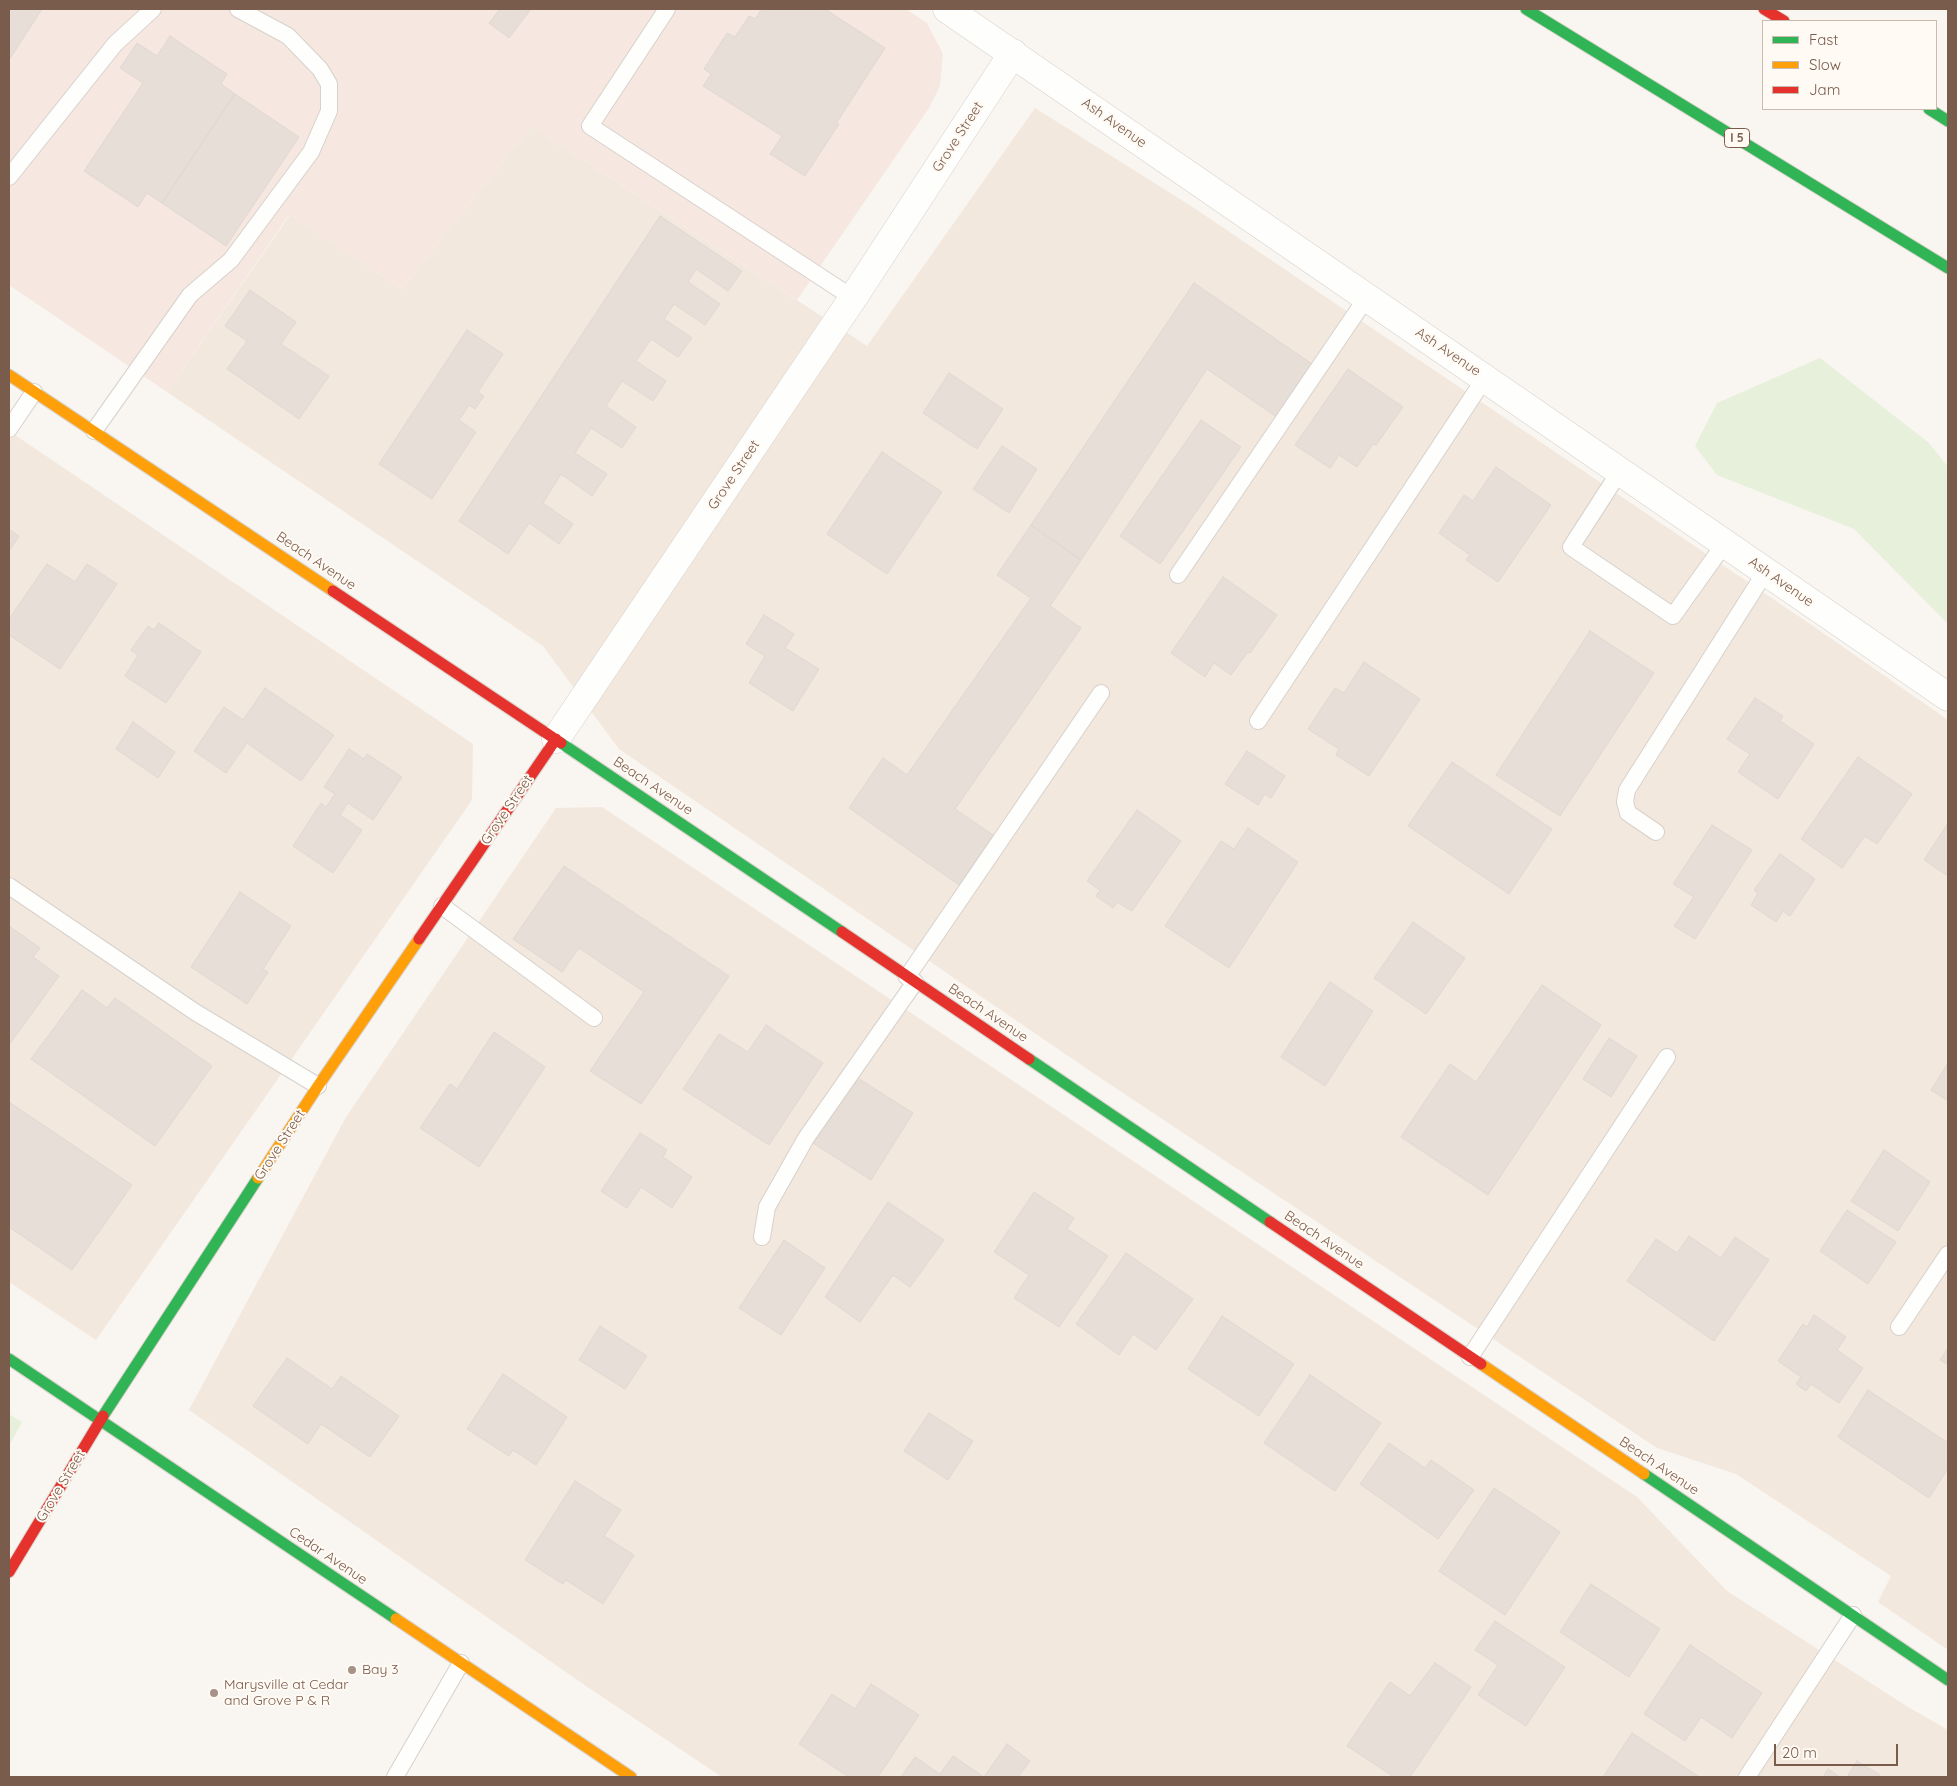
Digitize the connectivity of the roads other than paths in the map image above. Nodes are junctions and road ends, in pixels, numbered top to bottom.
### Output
1 (153, 9) edge
2 (238, 9) edge
3 (667, 9) edge
4 (947, 9) edge
5 (1526, 9) edge
6 (1764, 9) edge
7 (1782, 20) edge
8 (1013, 53) junction
9 (1931, 110) edge
10 (1948, 121) edge
11 (9, 177) edge
12 (1948, 268) edge
13 (1367, 297) junction
14 (853, 298) junction
15 (9, 375) edge
16 (1484, 378) junction
17 (34, 392) junction
18 (9, 428) edge
19 (94, 431) junction
20 (1620, 471) junction
21 (1724, 542) junction
22 (1766, 571) junction
23 (1178, 575) dead end
24 (1101, 692) dead end
25 (1948, 696) edge
26 (1258, 721) dead end
27 (556, 739) junction
28 (1656, 832) dead end
29 (9, 886) edge
30 (442, 906) junction
31 (911, 979) junction
32 (594, 1018) dead end
33 (1668, 1057) dead end
34 (318, 1086) junction
35 (762, 1237) dead end
36 (1948, 1254) edge
37 (1899, 1327) dead end
38 (1470, 1357) junction
39 (9, 1359) edge
40 (100, 1421) junction
41 (9, 1572) edge
42 (1853, 1615) junction
43 (462, 1663) junction
44 (1948, 1680) edge
45 (395, 1777) edge
46 (631, 1777) edge
47 (1747, 1777) edge

1 - 11 lane
2 - 19 lane
3 - 14 lane
4 - 8 street, Ash Avenue
5 - 12 main road, I 5
6 - 7 main road
8 - 13 street, Ash Avenue
8 - 14 street, Grove Street
9 - 10 main road
13 - 16 street, Ash Avenue
13 - 23 lane
14 - 27 street, Grove Street
15 - 17 main road, Beach Avenue
16 - 20 street, Ash Avenue
16 - 26 lane
17 - 18 lane
17 - 19 main road, Beach Avenue
19 - 27 main road, Beach Avenue
20 - 21 street, Ash Avenue
20 - 21 lane
21 - 22 street, Ash Avenue
22 - 25 street, Ash Avenue
22 - 28 lane
24 - 31 lane
27 - 30 main road, Grove Street
27 - 31 main road, Beach Avenue
29 - 34 lane
30 - 32 lane
30 - 34 main road, Grove Street
31 - 35 lane
31 - 38 main road, Beach Avenue
33 - 38 lane
34 - 40 main road, Grove Street
36 - 37 lane
38 - 42 main road, Beach Avenue
39 - 40 main road, Cedar Avenue
40 - 41 main road, Grove Street
40 - 43 main road, Cedar Avenue
42 - 44 main road, Beach Avenue
42 - 47 lane
43 - 45 lane
43 - 46 main road, Cedar Avenue

